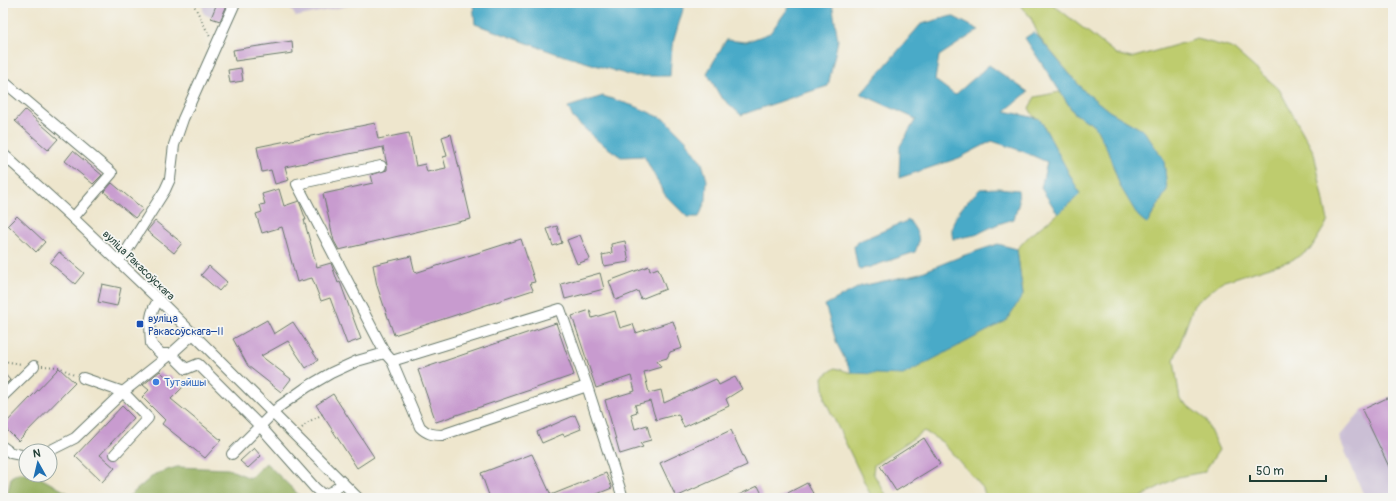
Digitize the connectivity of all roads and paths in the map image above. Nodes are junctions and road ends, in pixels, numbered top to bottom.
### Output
1 (193, 3) edge
2 (235, 3) edge
3 (215, 47) junction
4 (3, 81) edge
5 (3, 154) edge
6 (381, 166) dead end
7 (73, 218) junction
8 (118, 261) junction
9 (159, 300) junction
10 (193, 334) junction
11 (385, 353) junction
12 (171, 354) junction
13 (392, 361) junction
14 (34, 366) dead end
15 (83, 378) dead end
16 (587, 386) junction
17 (123, 392) junction
18 (3, 396) edge
19 (273, 413) junction
20 (323, 414) dead end
21 (260, 426) junction
22 (302, 428) dead end
23 (58, 446) edge
24 (3, 447) edge
25 (18, 454) edge
26 (115, 454) dead end
27 (232, 454) dead end
28 (343, 483) junction
29 (358, 498) edge
30 (623, 498) edge

1 - 3 path
2 - 3 street
3 - 8 street
4 - 7 street
5 - 7 street, вуліца Ракасоўскага
6 - 11 street
7 - 8 street, вуліца Ракасоўскага
8 - 9 street, вуліца Ракасоўскага
9 - 10 street, вуліца Ракасоўскага
9 - 12 street
10 - 12 street
10 - 19 street, вуліца Ракасоўскага
11 - 13 street
11 - 19 street
12 - 17 street
12 - 21 street
13 - 16 street
13 - 16 street
14 - 18 street
15 - 17 street
16 - 30 street
17 - 23 street
17 - 26 street
19 - 21 street
19 - 28 street, вуліца Ракасоўскага
20 - 22 path
21 - 27 street
21 - 28 street
24 - 25 street
28 - 29 street, вуліца Ракасоўскага

